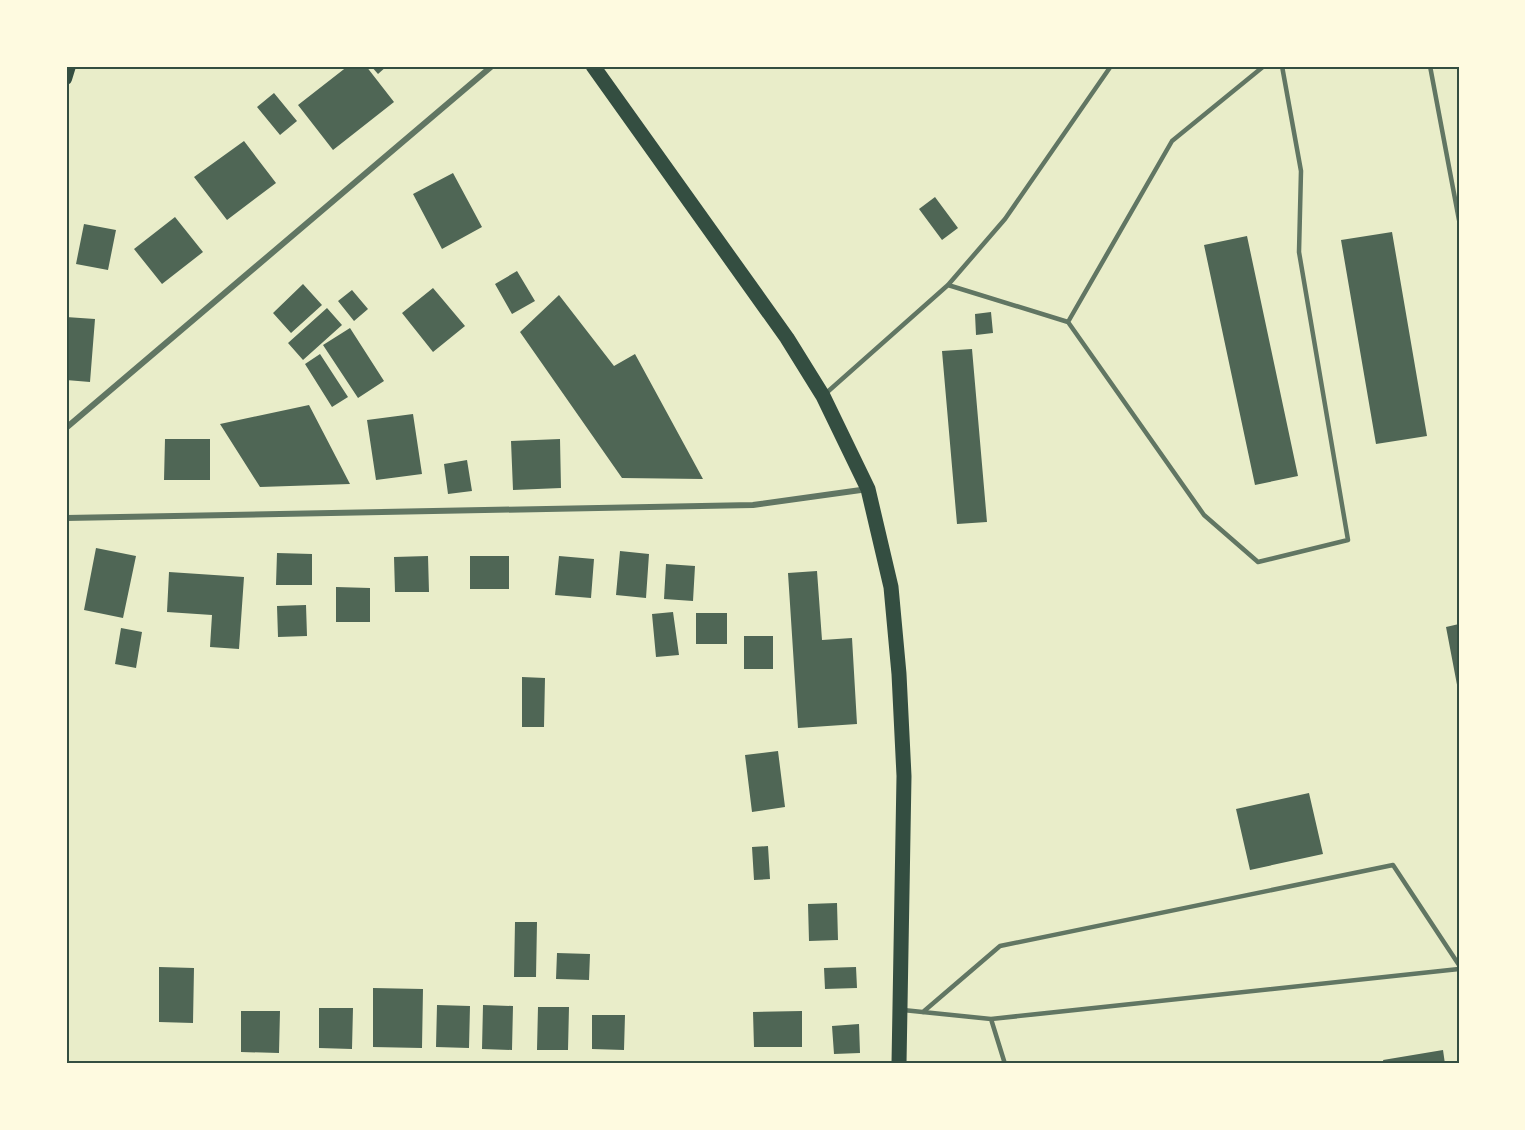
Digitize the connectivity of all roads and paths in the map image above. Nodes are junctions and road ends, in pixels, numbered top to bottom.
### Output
1 (70, 66) edge
2 (492, 66) edge
3 (593, 66) edge
4 (1111, 66) edge
5 (1264, 66) edge
6 (1282, 66) edge
7 (1430, 66) edge
8 (66, 79) edge
9 (1459, 220) edge
10 (948, 285) junction
11 (1068, 322) junction
12 (823, 396) junction
13 (66, 428) edge
14 (868, 489) junction
15 (66, 518) edge
16 (1459, 967) edge
17 (900, 1010) junction
18 (923, 1012) junction
19 (991, 1019) junction
20 (899, 1064) edge
21 (1005, 1064) edge

1 - 8 main road
2 - 13 street
3 - 12 main road
4 - 10 lane
5 - 11 lane
6 - 11 lane
7 - 9 lane
10 - 11 lane
10 - 12 lane
12 - 14 main road
14 - 15 street
14 - 17 main road
16 - 18 lane
16 - 19 lane
17 - 18 lane
17 - 20 main road
18 - 19 lane
19 - 21 lane

